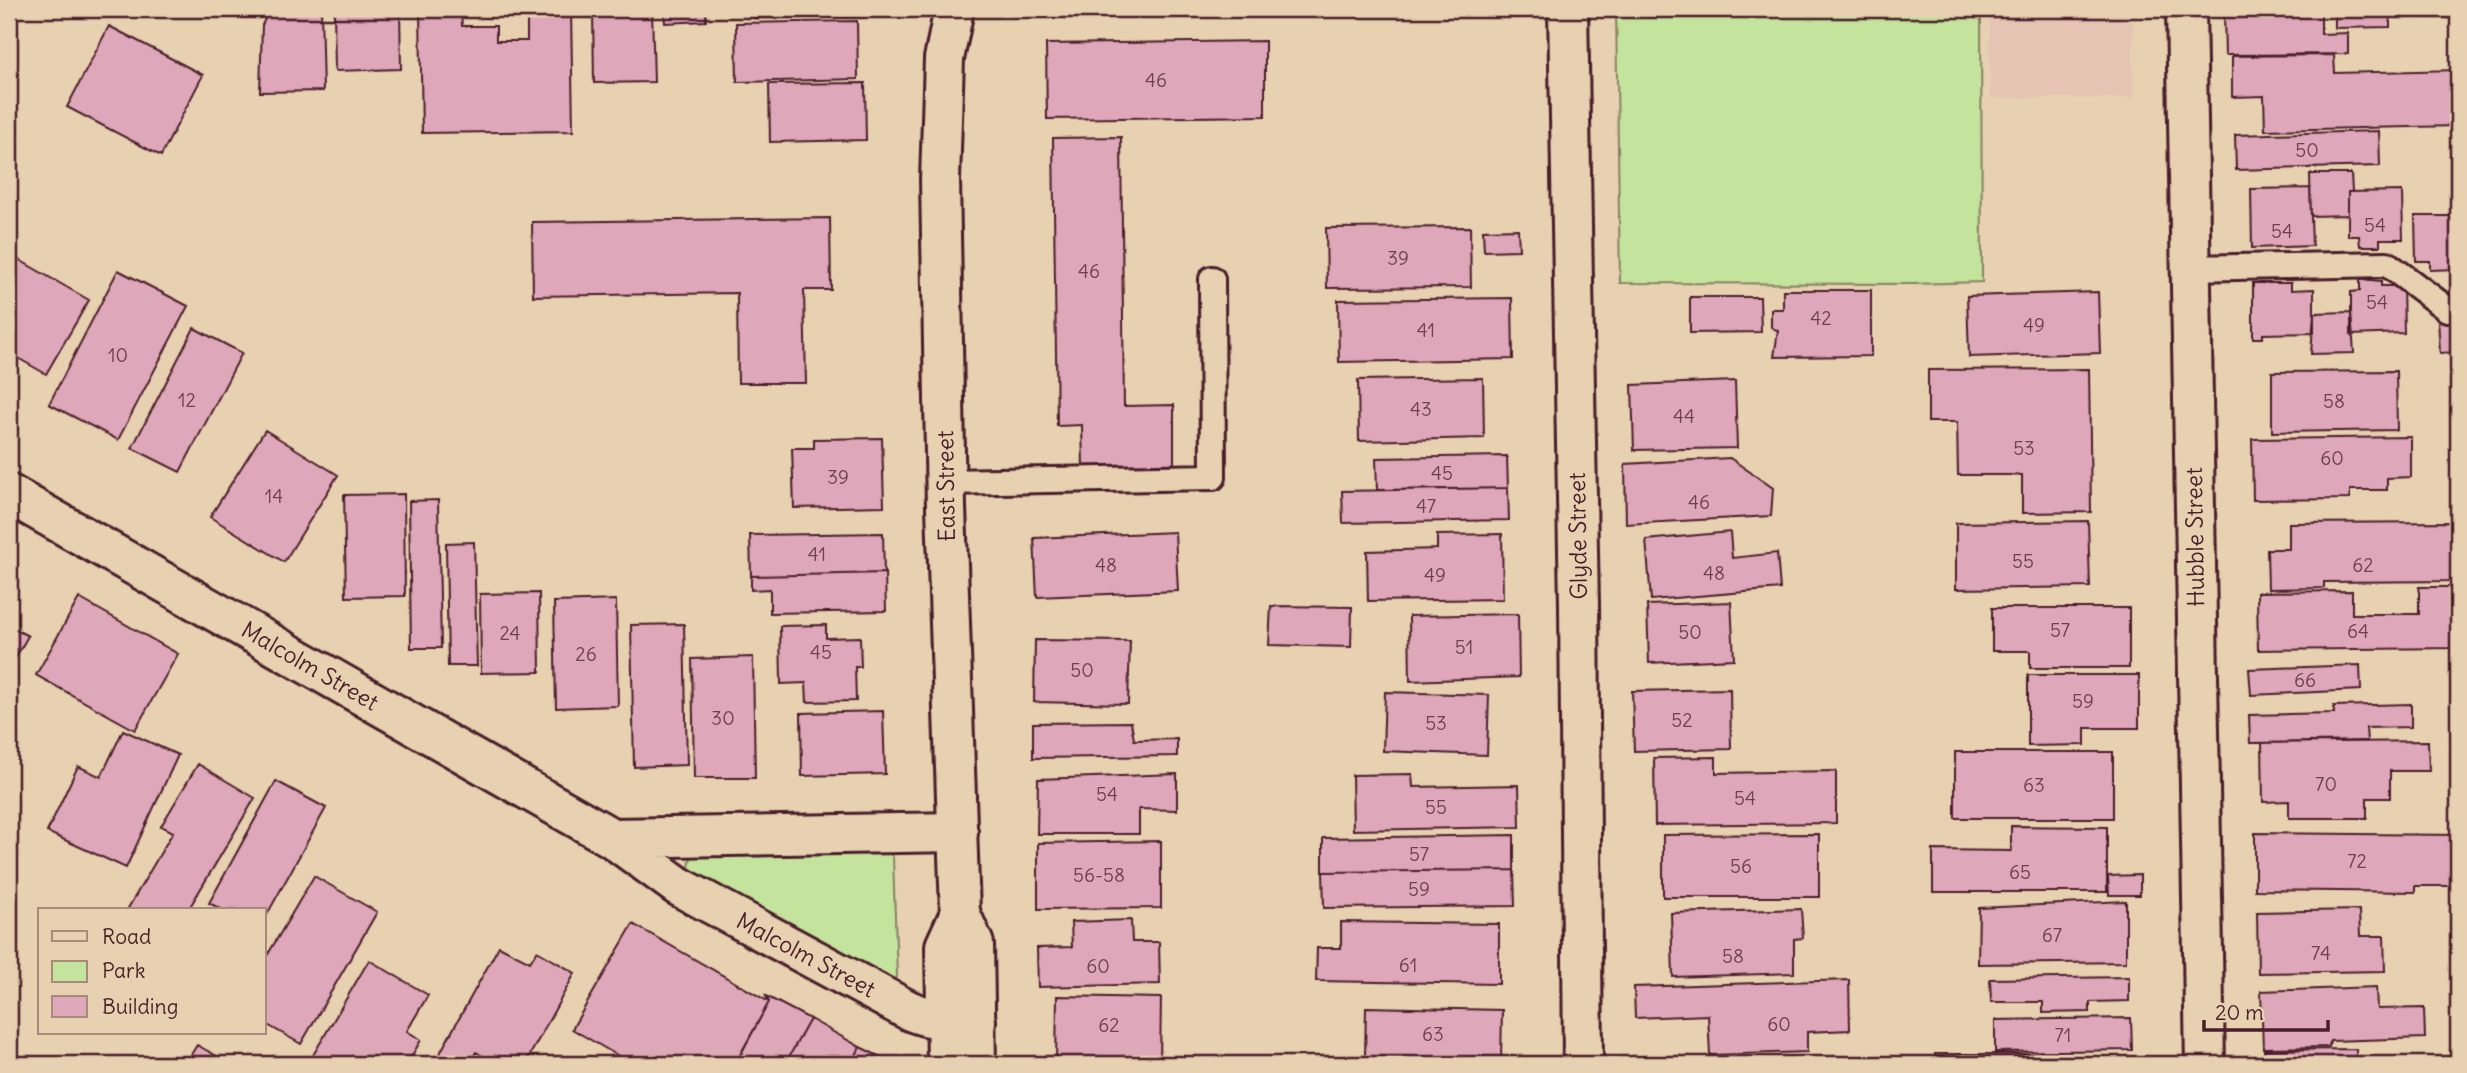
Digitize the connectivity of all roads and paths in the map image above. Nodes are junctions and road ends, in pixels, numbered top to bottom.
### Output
1 (930, 9) edge
2 (954, 9) edge
3 (1568, 9) edge
4 (2186, 9) edge
5 (944, 60) junction
6 (2190, 268) junction
7 (1212, 279) dead end
8 (2447, 309) dead end
9 (946, 482) junction
10 (9, 494) edge
11 (958, 832) junction
12 (612, 838) junction
13 (961, 1021) junction
14 (947, 1064) edge
15 (976, 1064) edge
16 (1583, 1064) edge
17 (2205, 1064) edge

1 - 5 street, East Street
2 - 5 street, East Street
3 - 16 street, Glyde Street
4 - 6 street, Hubble Street
5 - 9 street, East Street
6 - 8 lane
6 - 17 street, Hubble Street
7 - 9 lane
9 - 11 street, East Street
10 - 12 street, Malcolm Street
11 - 12 street
11 - 13 street, East Street
12 - 13 street, Malcolm Street
13 - 14 street, East Street
13 - 15 street, East Street

